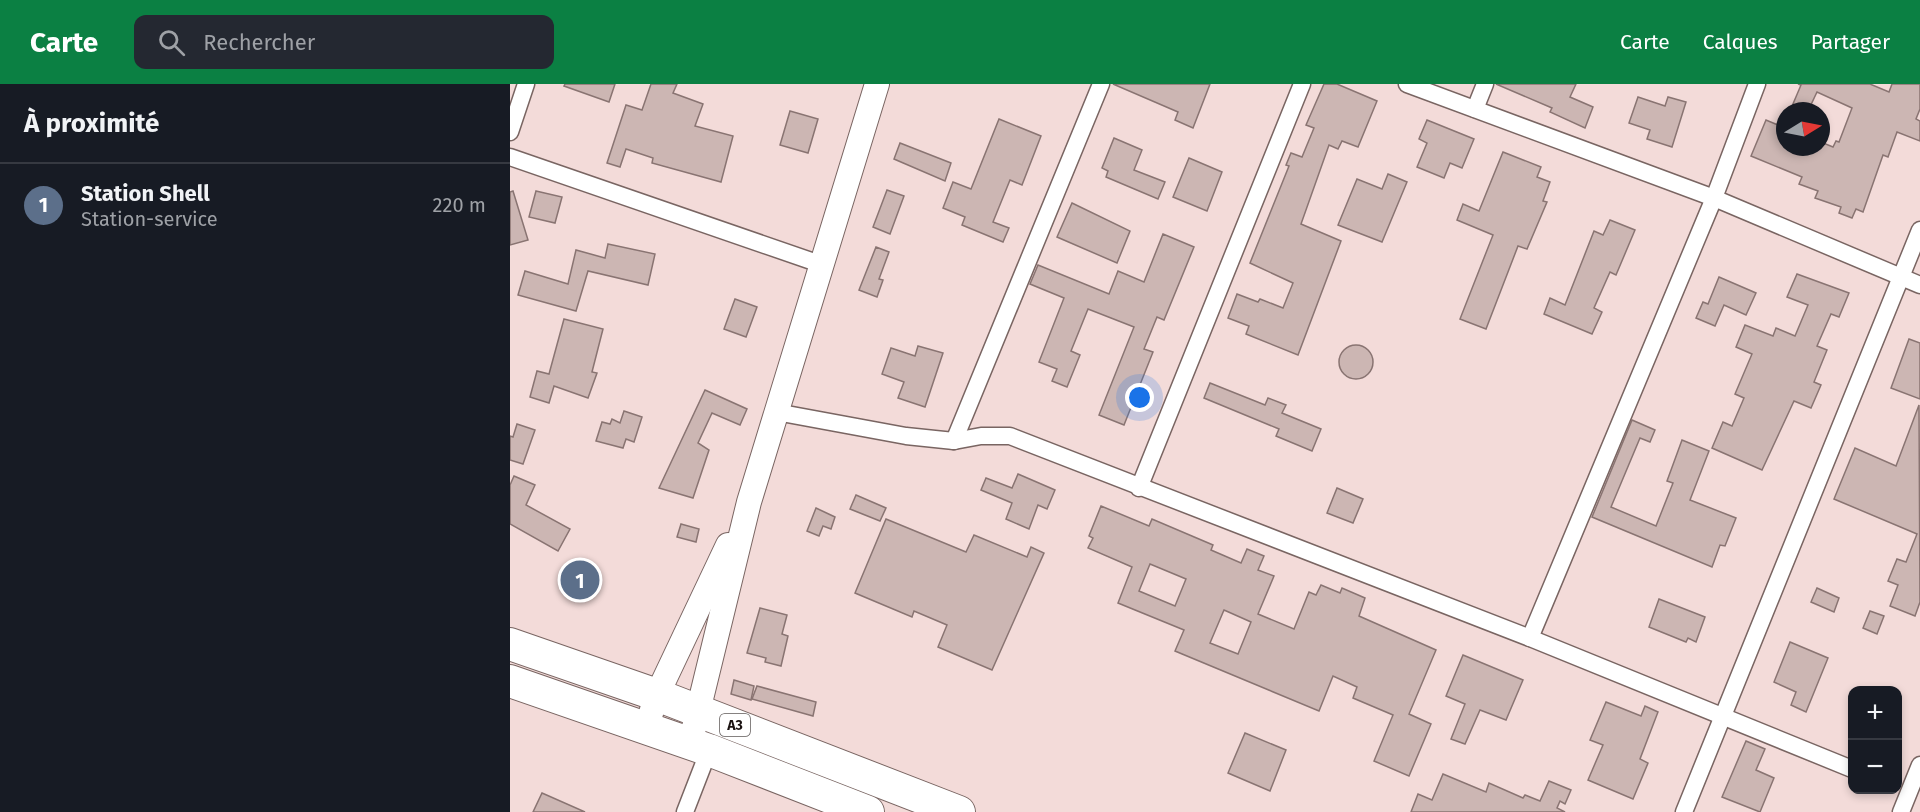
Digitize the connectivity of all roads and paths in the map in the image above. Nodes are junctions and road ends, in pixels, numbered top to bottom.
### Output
1 (526, 84) edge
2 (877, 84) edge
3 (1101, 84) edge
4 (1302, 84) edge
5 (1407, 84) edge
6 (1485, 84) edge
7 (1757, 84) edge
8 (1474, 109) junction
9 (510, 132) edge
10 (510, 158) edge
11 (1714, 198) junction
12 (1920, 230) edge
13 (820, 264) junction
14 (1902, 277) junction
15 (1920, 285) edge
16 (776, 412) junction
17 (954, 441) junction
18 (1139, 488) junction
19 (749, 502) junction
20 (1530, 638) junction
21 (510, 644) edge
22 (510, 681) edge
23 (657, 695) junction
24 (699, 711) junction
25 (1724, 715) junction
26 (646, 728) junction
27 (699, 747) junction
28 (1920, 765) edge
29 (1848, 767) edge
30 (1903, 790) edge
31 (685, 812) edge
32 (868, 812) edge
33 (959, 812) edge
34 (1684, 812) edge
35 (1901, 812) edge

1 - 9 street
2 - 13 street
3 - 17 street
4 - 18 street
5 - 8 street
6 - 8 street
7 - 11 street
8 - 11 street
10 - 13 street
11 - 14 street
11 - 20 street
12 - 14 street
13 - 16 street
14 - 15 street
14 - 25 street
16 - 17 street
16 - 19 street
17 - 18 street
18 - 20 street
19 - 23 street
19 - 24 street
20 - 25 street
21 - 23 highway, A3
22 - 26 highway, A3
23 - 24 highway, A3
23 - 26 street
24 - 27 street
24 - 33 highway, A3
25 - 29 street
25 - 34 street
26 - 27 highway, A3
27 - 31 street
27 - 32 highway, A3
28 - 30 street
30 - 35 street

